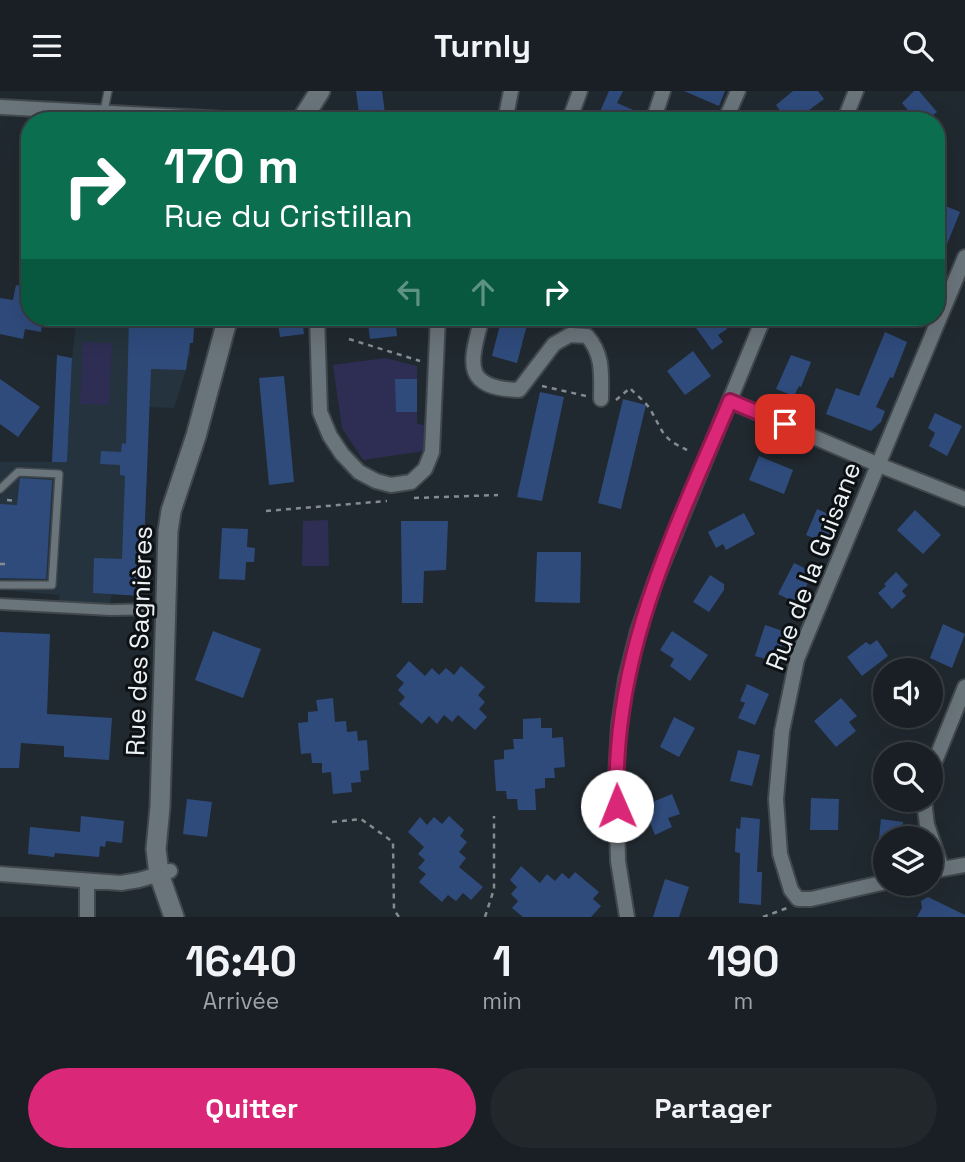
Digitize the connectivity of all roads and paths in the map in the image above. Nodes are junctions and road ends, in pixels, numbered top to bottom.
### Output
1 (108, 91) edge
2 (320, 91) edge
3 (511, 91) edge
4 (580, 91) edge
5 (663, 91) edge
6 (738, 91) edge
7 (856, 91) edge
8 (0, 107) edge
9 (104, 111) junction
10 (120, 112) edge
11 (307, 112) edge
12 (507, 112) edge
13 (572, 112) edge
14 (656, 112) edge
15 (729, 112) edge
16 (848, 112) edge
17 (965, 257) edge
18 (945, 305) edge
19 (226, 326) edge
20 (317, 326) edge
21 (438, 326) edge
22 (480, 326) edge
23 (760, 326) edge
24 (936, 326) edge
25 (349, 339) dead end
26 (421, 361) dead end
27 (545, 388) dead end
28 (596, 398) joint
29 (618, 400) dead end
30 (730, 401) junction
31 (688, 450) dead end
32 (878, 465) junction
33 (0, 489) edge
34 (498, 495) dead end
35 (414, 498) dead end
36 (965, 499) edge
37 (2, 500) dead end
38 (392, 500) dead end
39 (17, 501) dead end
40 (266, 511) dead end
41 (0, 564) edge
42 (6, 564) dead end
43 (0, 585) edge
44 (0, 604) edge
45 (164, 609) junction
46 (965, 687) edge
47 (943, 742) edge
48 (494, 817) dead end
49 (332, 822) dead end
50 (965, 865) edge
51 (943, 869) edge
52 (165, 873) junction
53 (0, 874) edge
54 (87, 882) junction
55 (873, 885) edge
56 (798, 899) junction
57 (87, 917) edge
58 (174, 917) edge
59 (186, 917) edge
60 (398, 917) edge
61 (485, 917) edge
62 (627, 917) edge
63 (763, 917) edge

1 - 9 lane
2 - 11 main road
3 - 12 street
4 - 13 street
5 - 14 street
6 - 15 street
7 - 16 street
8 - 9 street
9 - 10 street
17 - 18 street, Rue de la Guisane
19 - 45 main road, Rue des Sagnières
20 - 21 street
22 - 28 street
23 - 30 street
24 - 32 street, Rue de la Guisane
25 - 26 path
27 - 28 path
29 - 31 path
30 - 32 street
30 - 62 street
32 - 36 street
32 - 56 street, Rue de la Guisane
33 - 43 lane
34 - 35 path
37 - 39 path
38 - 40 path
41 - 42 path
44 - 45 street
45 - 52 main road, Rue des Sagnières
46 - 47 street
48 - 61 path
49 - 60 path
50 - 51 street
52 - 54 street
52 - 58 main road
52 - 59 main road
53 - 54 street
54 - 57 street
55 - 56 street
56 - 63 path

